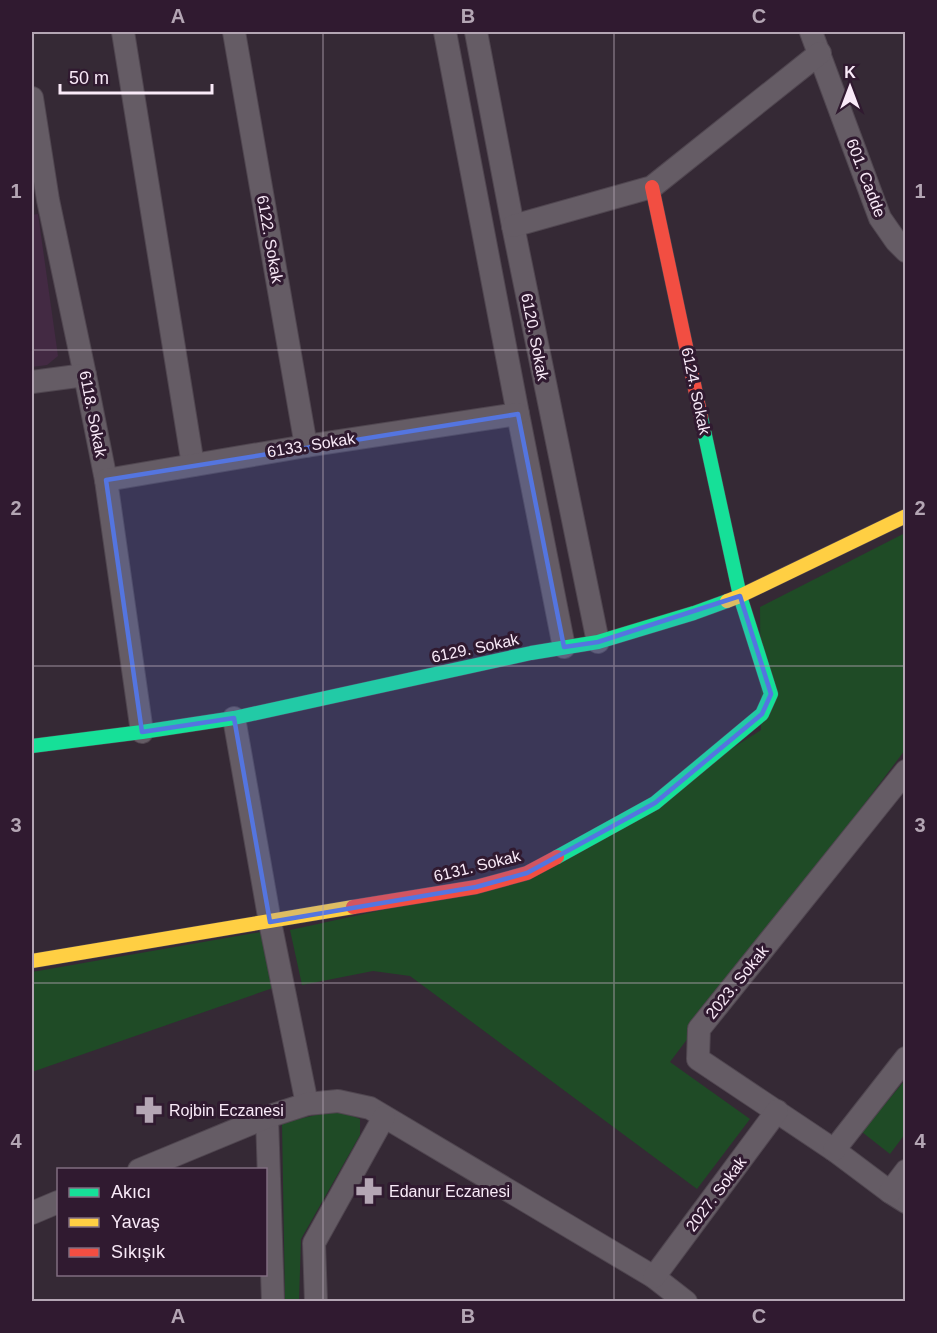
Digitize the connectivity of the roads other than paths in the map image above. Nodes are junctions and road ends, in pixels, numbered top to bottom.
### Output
1 (123, 32) edge
2 (234, 32) edge
3 (445, 32) edge
4 (476, 32) edge
5 (811, 32) edge
6 (820, 53) junction
7 (32, 98) edge
8 (652, 187) junction
9 (40, 201) edge
10 (513, 226) junction
11 (902, 243) edge
12 (85, 375) junction
13 (32, 382) edge
14 (518, 414) junction
15 (306, 446) junction
16 (193, 465) junction
17 (106, 480) junction
18 (906, 516) edge
19 (740, 596) junction
20 (598, 642) junction
21 (564, 647) junction
22 (234, 718) junction
23 (142, 732) junction
24 (32, 746) edge
25 (906, 771) edge
26 (270, 922) junction
27 (32, 961) edge
28 (906, 1058) edge
29 (307, 1104) junction
30 (777, 1111) junction
31 (267, 1117) junction
32 (384, 1117) junction
33 (834, 1150) junction
34 (144, 1168) edge
35 (906, 1171) edge
36 (898, 1197) edge
37 (57, 1202) edge
38 (32, 1213) edge
39 (654, 1277) junction
40 (273, 1302) edge
41 (316, 1302) edge
42 (686, 1302) edge

1 - 16 street
2 - 15 street, 6122. Sokak
3 - 14 street
4 - 10 street, 6120. Sokak
5 - 6 street, 601. Cadde
6 - 8 street
6 - 11 street, 601. Cadde
7 - 9 street, 6118. Sokak
8 - 10 street
8 - 19 street, 6124. Sokak
9 - 12 street, 6118. Sokak
10 - 20 street, 6120. Sokak
12 - 13 street
12 - 17 street, 6118. Sokak
14 - 15 street, 6133. Sokak
14 - 21 street
15 - 16 street, 6133. Sokak
16 - 17 street, 6133. Sokak
17 - 23 street, 6118. Sokak
18 - 19 street, 6129. Sokak
19 - 20 street, 6129. Sokak
19 - 26 street, 6131. Sokak
20 - 21 street, 6129. Sokak
21 - 22 street, 6129. Sokak
22 - 23 street, 6129. Sokak
22 - 26 street
23 - 24 street, 6129. Sokak
25 - 30 street, 2023. Sokak
26 - 27 street, 6131. Sokak
26 - 29 street
28 - 33 street
29 - 31 street
29 - 32 street
30 - 33 street, 2023. Sokak
30 - 39 street, 2027. Sokak
31 - 34 street
31 - 40 street
32 - 39 street
32 - 41 street
33 - 36 street, 2023. Sokak
35 - 36 street
37 - 38 street
39 - 42 street

